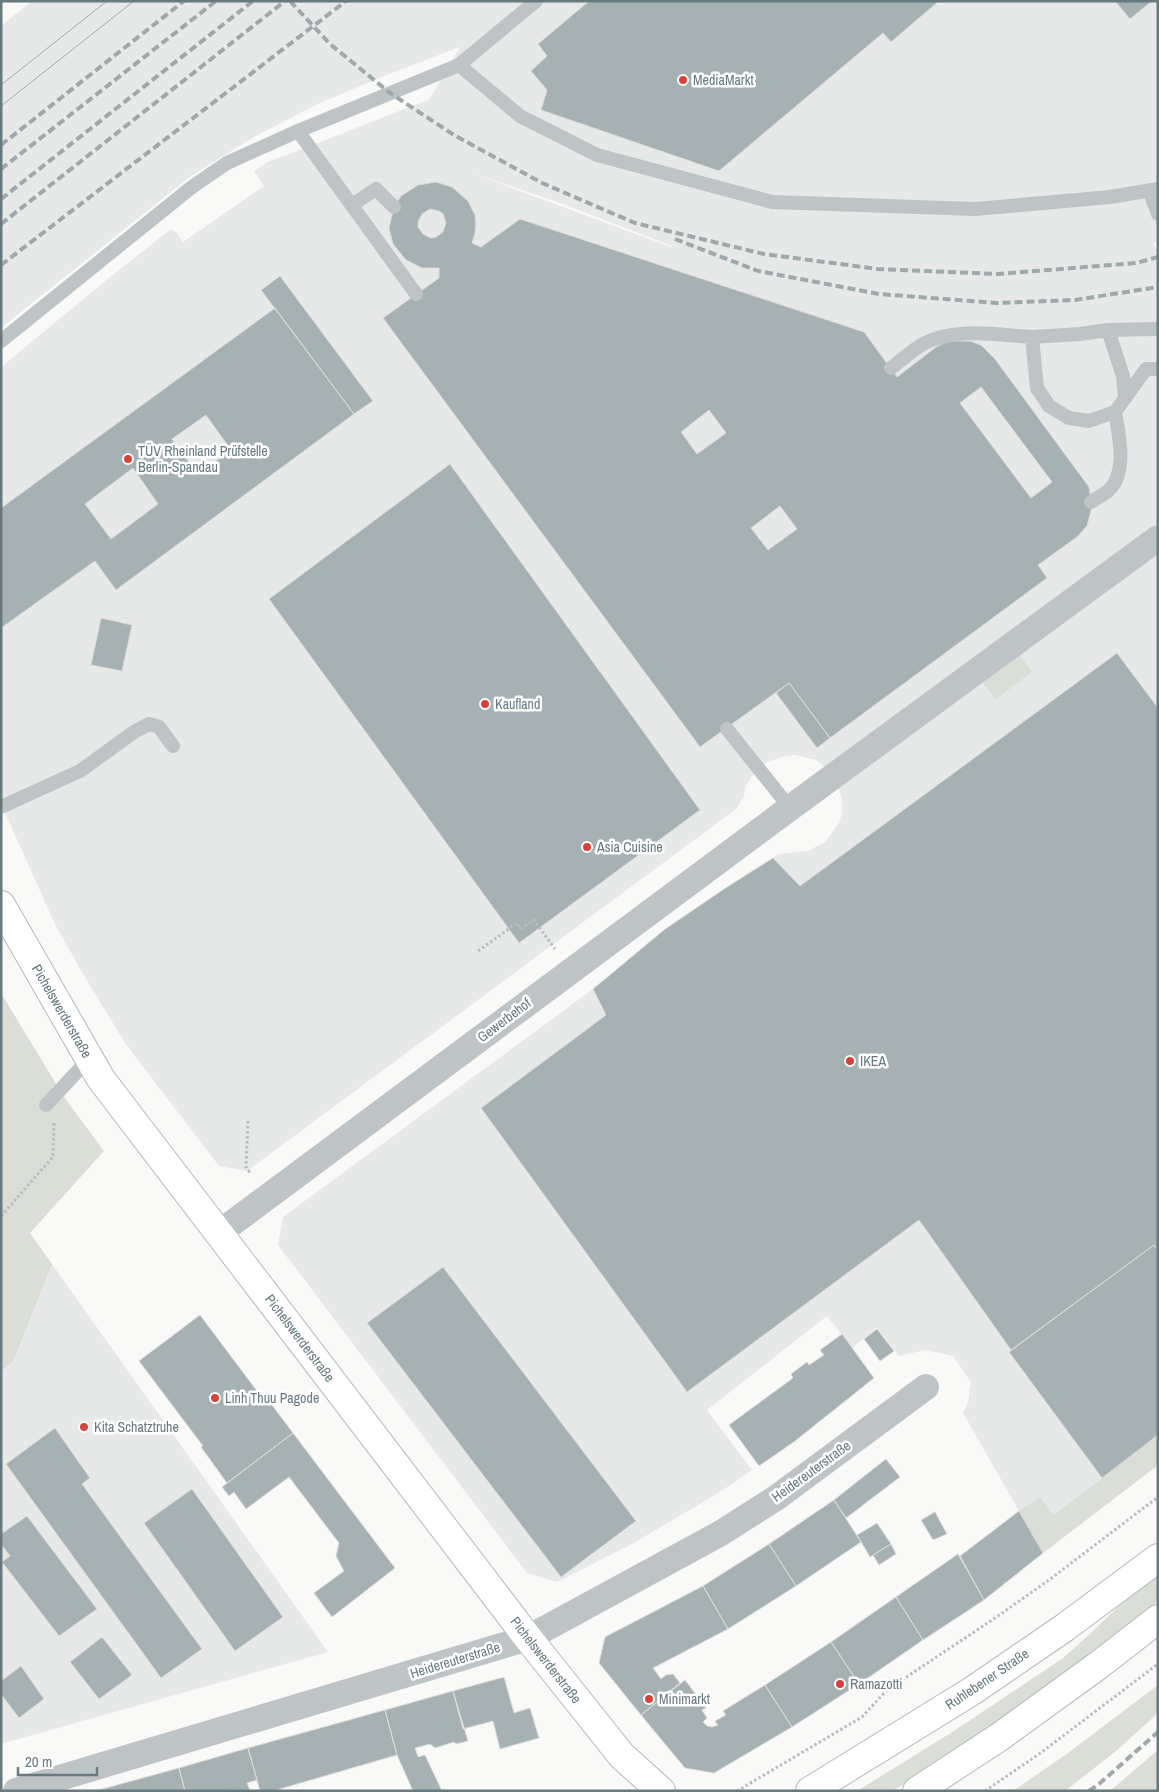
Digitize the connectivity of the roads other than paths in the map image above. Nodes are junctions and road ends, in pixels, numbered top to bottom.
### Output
1 (536, 1) edge
2 (459, 65) junction
3 (298, 131) junction
4 (1154, 190) edge
5 (352, 205) junction
6 (394, 207) dead end
7 (1158, 214) edge
8 (416, 294) dead end
9 (1158, 329) edge
10 (1108, 330) junction
11 (1032, 337) junction
12 (1, 341) edge
13 (891, 368) dead end
14 (1158, 369) edge
15 (1125, 398) junction
16 (1115, 412) junction
17 (1092, 502) dead end
18 (1158, 538) edge
19 (727, 729) dead end
20 (173, 746) dead end
21 (1, 807) edge
22 (790, 808) junction
23 (1, 905) edge
24 (89, 1059) junction
25 (50, 1110) road end
26 (219, 1233) junction
27 (926, 1387) dead end
28 (1158, 1558) edge
29 (1158, 1619) edge
30 (528, 1638) junction
31 (622, 1756) junction
32 (16, 1791) edge
33 (631, 1791) edge
34 (661, 1791) edge
35 (810, 1791) edge
36 (917, 1791) edge

1 - 2 lane
2 - 3 lane
2 - 4 lane
3 - 5 lane
3 - 12 lane
4 - 7 lane
5 - 6 lane
5 - 8 lane
9 - 10 lane
10 - 11 lane
10 - 15 lane
11 - 13 lane
11 - 16 lane
14 - 15 lane
15 - 16 lane
16 - 17 lane
18 - 22 street, Gewerbehof
19 - 22 lane
20 - 21 lane
22 - 26 street, Gewerbehof
23 - 24 street, Pichelswerderstraße
24 - 25 lane
24 - 26 street, Pichelswerderstraße
26 - 30 street, Pichelswerderstraße
27 - 30 street, Heidereuterstraße
28 - 35 street, Ruhlebener Straße
29 - 36 street
30 - 31 street, Pichelswerderstraße
30 - 32 street, Heidereuterstraße
31 - 33 street, Pichelswerderstraße
31 - 34 street, Pichelswerderstraße

